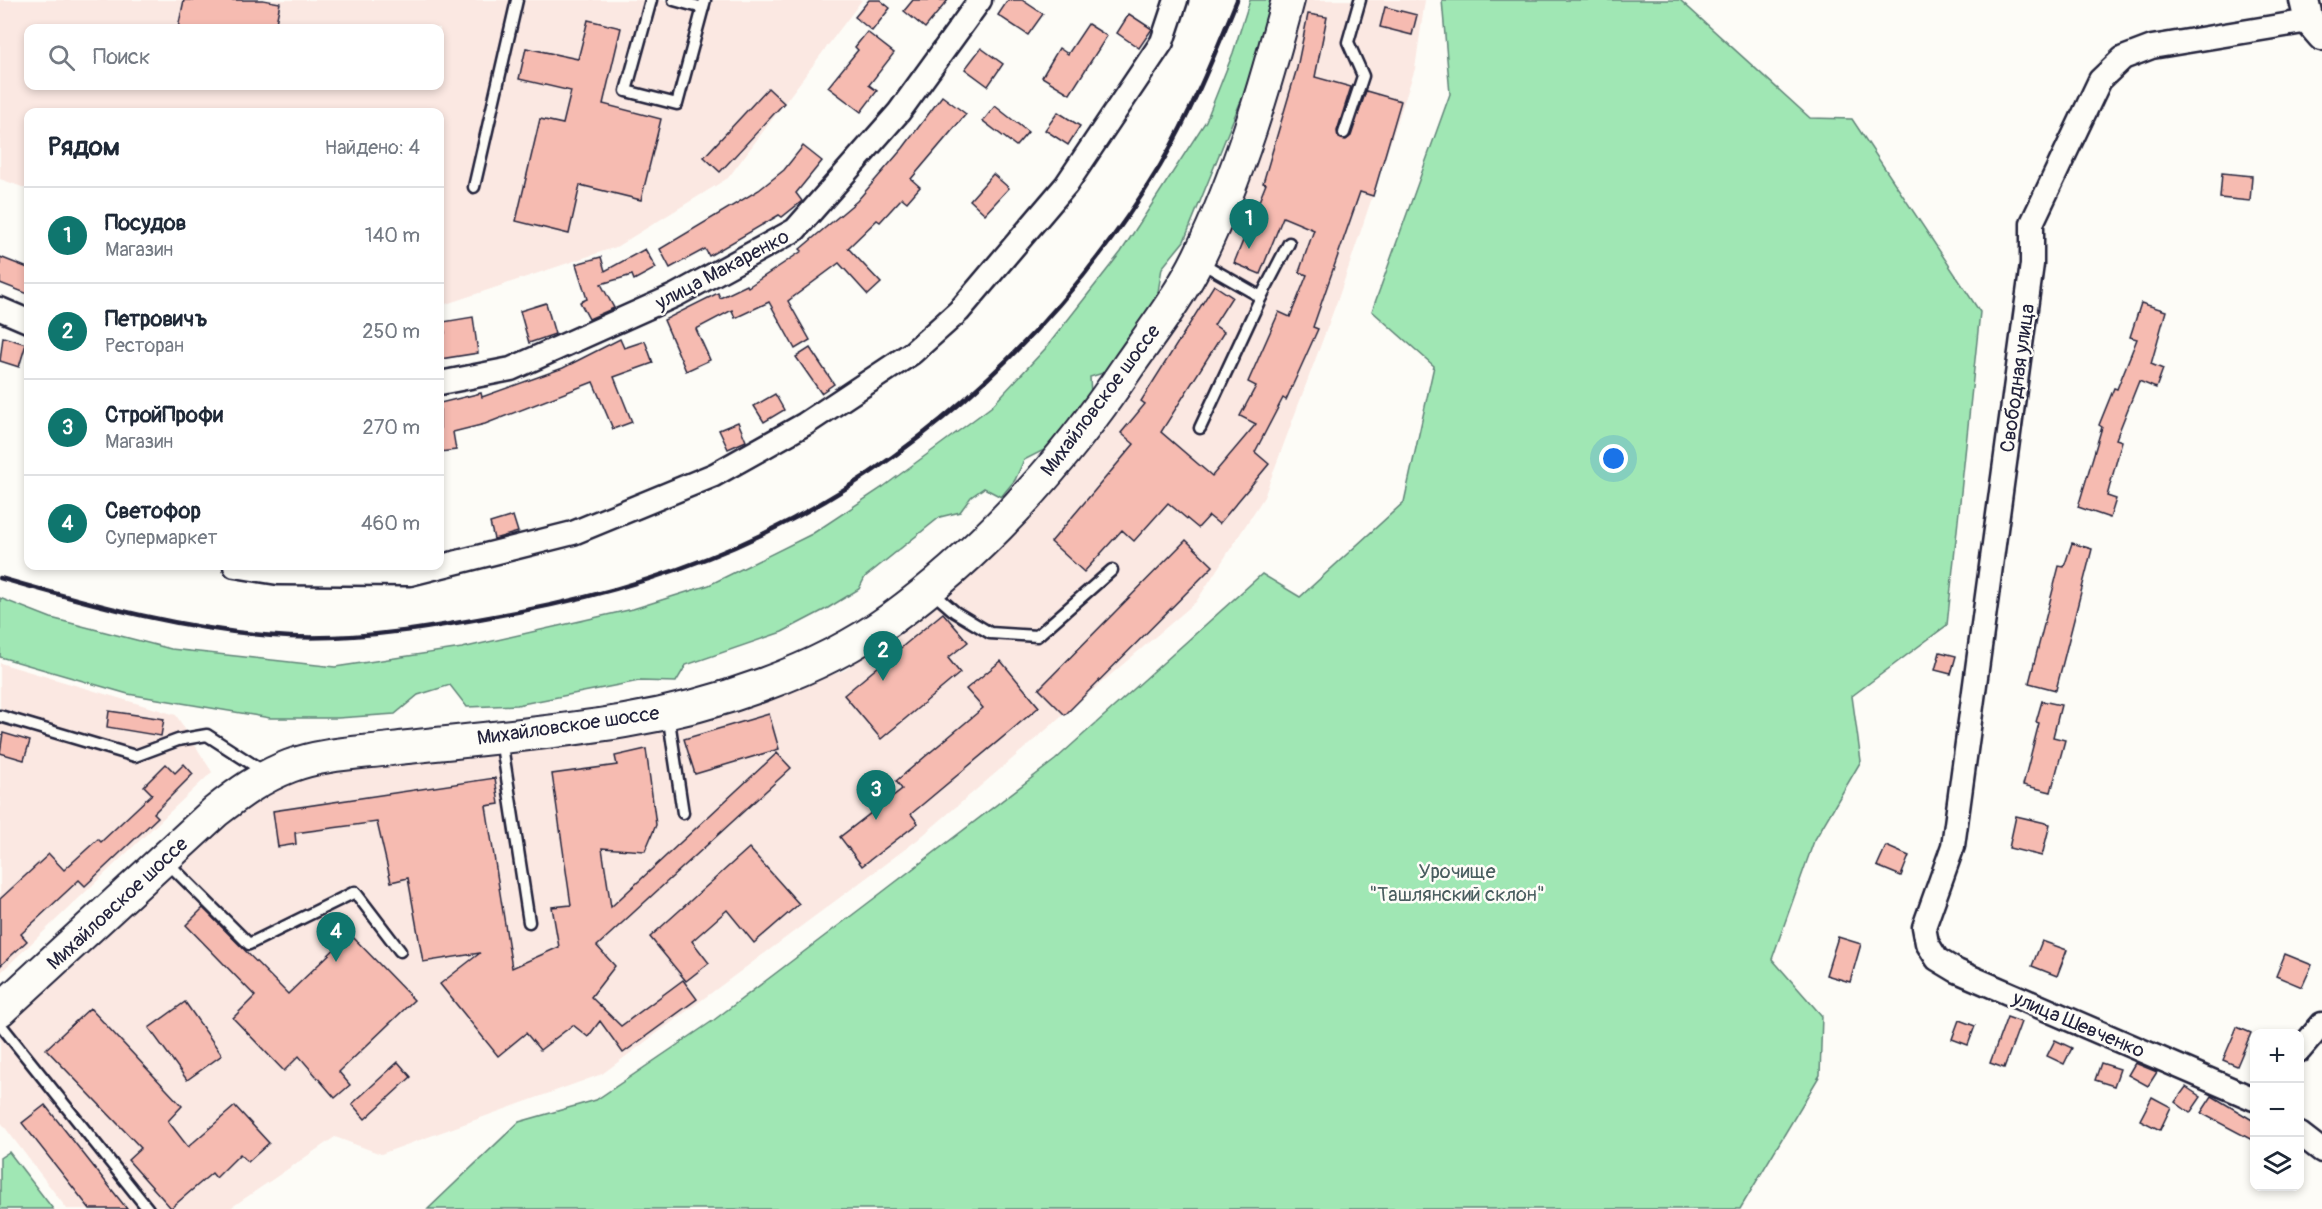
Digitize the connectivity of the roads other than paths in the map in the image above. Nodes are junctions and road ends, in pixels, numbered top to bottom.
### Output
1 (517, 0) edge
2 (651, 0) edge
3 (674, 0) edge
4 (980, 0) edge
5 (1176, 0) edge
6 (1288, 0) edge
7 (1360, 0) edge
8 (704, 4) edge
9 (2312, 19) edge
10 (1344, 133) dead end
11 (474, 188) dead end
12 (1289, 243) dead end
13 (1197, 260) junction
14 (1261, 297) junction
15 (0, 309) edge
16 (24, 319) edge
17 (444, 382) edge
18 (1200, 428) dead end
19 (444, 565) edge
20 (260, 570) edge
21 (426, 570) edge
22 (1112, 570) dead end
23 (929, 588) junction
24 (667, 711) junction
25 (0, 716) edge
26 (501, 736) junction
27 (269, 775) junction
28 (684, 813) dead end
29 (164, 859) junction
30 (529, 922) dead end
31 (1924, 927) joint
32 (400, 951) dead end
33 (0, 1010) edge
34 (0, 1024) edge
35 (2322, 1024) edge
36 (2304, 1045) edge
37 (2250, 1097) edge
38 (2304, 1137) edge
39 (2322, 1151) edge
40 (148, 1209) edge

1 - 11 lane
2 - 8 lane
3 - 8 lane
4 - 17 street, улица Макаренко
5 - 19 street
6 - 13 main road, Михайловское шоссе
7 - 10 lane
9 - 31 street, Свободная улица
12 - 14 lane
13 - 14 lane
13 - 23 main road, Михайловское шоссе
14 - 18 lane
15 - 16 street
20 - 21 street
22 - 23 lane
23 - 24 main road, Михайловское шоссе
24 - 26 main road, Михайловское шоссе
24 - 28 lane
25 - 27 lane
26 - 27 main road, Михайловское шоссе
26 - 30 lane
27 - 29 main road, Михайловское шоссе
29 - 32 lane
29 - 33 main road, Михайловское шоссе
31 - 37 street, улица Шевченко
34 - 40 lane
35 - 36 street
38 - 39 street

